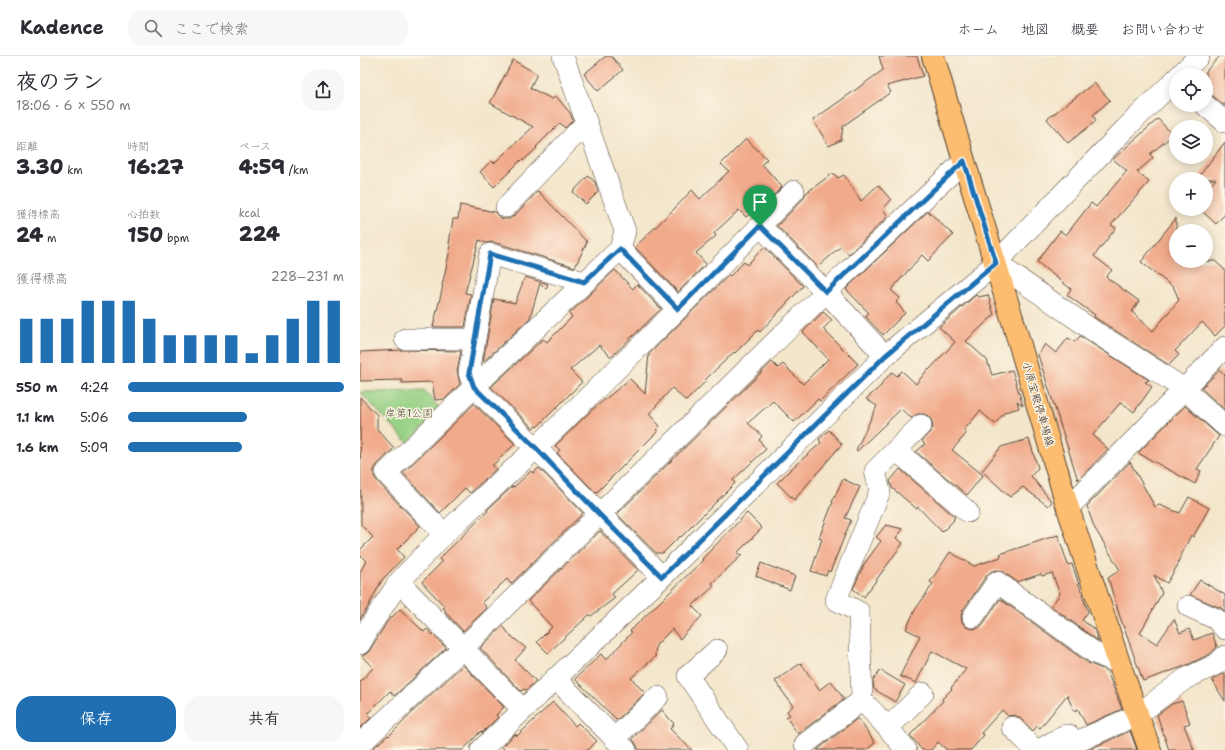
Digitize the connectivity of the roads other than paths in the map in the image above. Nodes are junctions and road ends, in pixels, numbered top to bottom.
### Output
1 (933, 56) edge
2 (1200, 56) edge
3 (565, 58) edge
4 (1187, 68) edge
5 (1169, 86) edge
6 (1213, 112) edge
7 (1225, 122) edge
8 (586, 123) junction
9 (964, 161) junction
10 (794, 191) dead end
11 (506, 207) dead end
12 (760, 226) junction
13 (620, 249) junction
14 (996, 263) junction
15 (584, 282) junction
16 (826, 292) junction
17 (678, 309) junction
18 (405, 339) dead end
19 (475, 339) junction
20 (1225, 347) edge
21 (885, 356) junction
22 (474, 387) junction
23 (1184, 389) junction
24 (921, 425) dead end
25 (1225, 426) edge
26 (536, 448) junction
27 (896, 450) junction
28 (1068, 508) junction
29 (968, 512) dead end
30 (599, 514) junction
31 (444, 534) junction
32 (662, 577) junction
33 (399, 582) junction
34 (1188, 606) dead end
35 (973, 617) dead end
36 (1225, 629) edge
37 (360, 644) edge
38 (463, 648) junction
39 (717, 650) dead end
40 (1225, 656) edge
41 (1119, 663) junction
42 (555, 678) junction
43 (923, 693) dead end
44 (658, 697) dead end
45 (862, 700) junction
46 (523, 710) junction
47 (1138, 715) junction
48 (1012, 727) dead end
49 (888, 728) junction
50 (1088, 736) junction
51 (360, 744) edge
52 (805, 744) dead end
53 (616, 745) edge
54 (481, 750) edge
55 (738, 750) edge
56 (906, 750) edge
57 (1035, 750) edge
58 (1039, 750) edge
59 (1058, 750) edge
60 (1150, 750) edge

1 - 9 main road, 小原宝殿停車場線
2 - 4 street
3 - 8 street
5 - 14 street
6 - 7 street
8 - 11 street
8 - 13 street
9 - 14 main road, 小原宝殿停車場線
9 - 16 street
10 - 12 street
12 - 16 street
12 - 17 street
13 - 15 street
13 - 17 street
14 - 21 street
14 - 23 street
14 - 28 main road, 小原宝殿停車場線
15 - 19 street
15 - 22 street
16 - 21 street
16 - 30 street
17 - 26 street
18 - 19 street
19 - 22 street
20 - 23 street
21 - 32 street
22 - 26 street
22 - 31 street
23 - 25 street
23 - 28 street
24 - 27 street
26 - 30 street
26 - 31 street
27 - 29 street
27 - 45 street
28 - 41 main road, 小原宝殿停車場線
30 - 32 street
30 - 38 street
31 - 33 street
32 - 42 street
33 - 37 street
33 - 38 street
34 - 36 street
35 - 41 street
38 - 46 street
38 - 51 street
39 - 55 street
40 - 47 street
41 - 47 main road, 小原宝殿停車場線
42 - 46 street
42 - 53 street
43 - 49 street
44 - 53 street
45 - 49 street
45 - 52 street
46 - 54 street
47 - 50 street
47 - 60 main road, 小原宝殿停車場線
48 - 57 street
49 - 56 street
50 - 58 street
50 - 59 street

